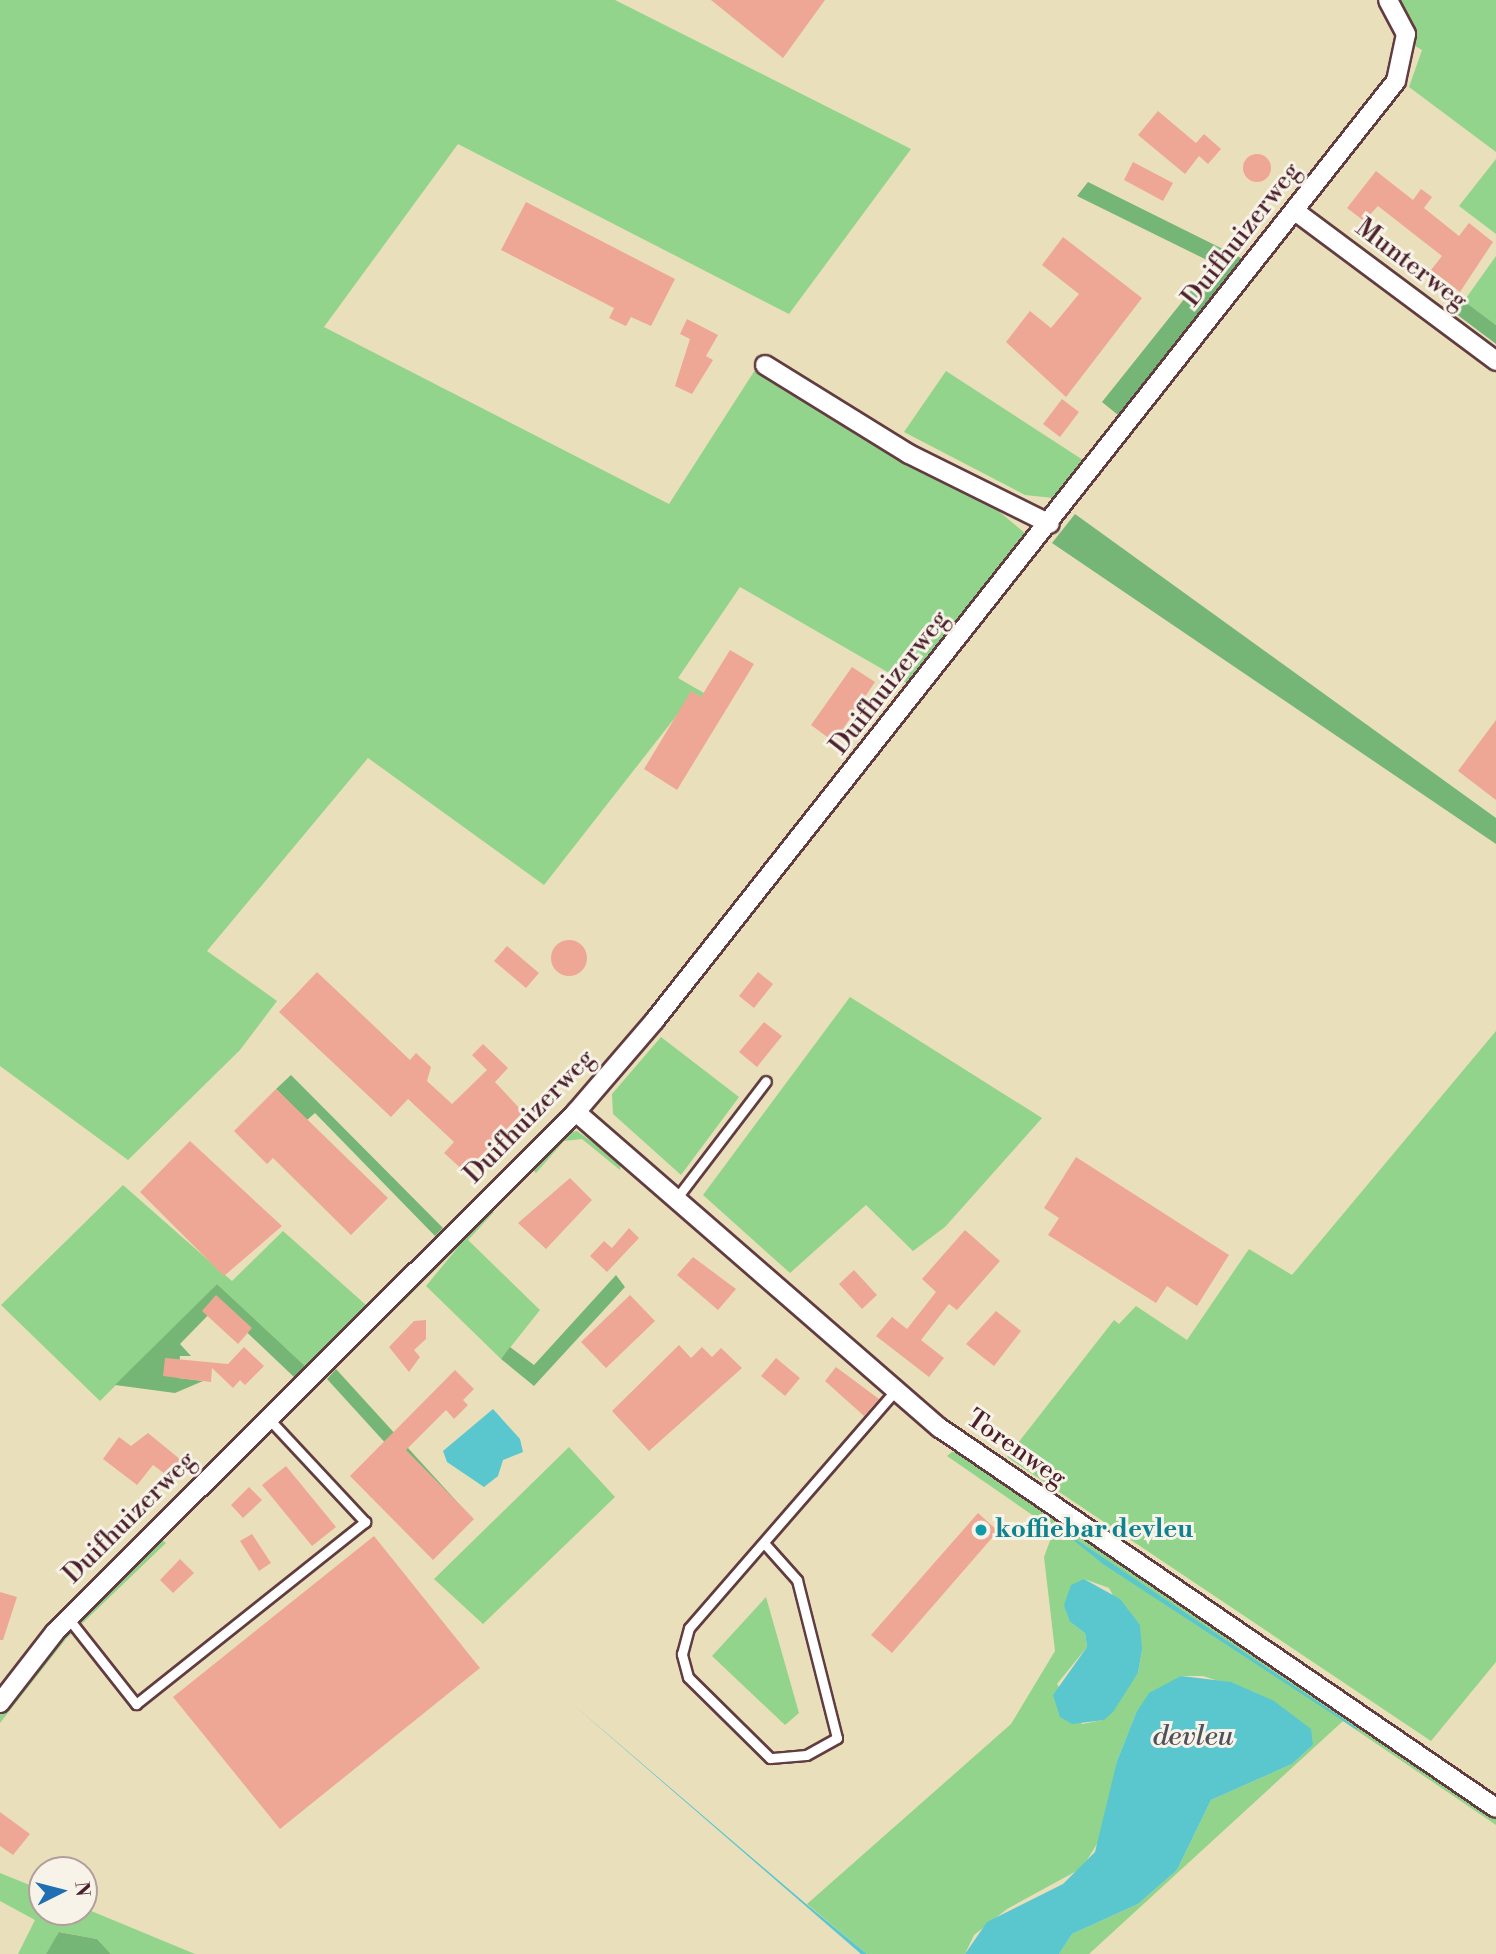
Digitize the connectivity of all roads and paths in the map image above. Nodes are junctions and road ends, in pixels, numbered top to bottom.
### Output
1 (1388, 0) edge
2 (1295, 211) junction
3 (1496, 361) edge
4 (765, 365) dead end
5 (1050, 524) junction
6 (766, 1082) dead end
7 (576, 1112) junction
8 (676, 1199) junction
9 (896, 1390) junction
10 (268, 1418) junction
11 (764, 1543) junction
12 (68, 1618) junction
13 (0, 1703) edge
14 (1496, 1808) edge

1 - 2 street, Duifhuizerweg
2 - 3 street, Munterweg
2 - 5 street, Duifhuizerweg
4 - 5 street
5 - 7 street, Duifhuizerweg
6 - 8 lane
7 - 8 street, Torenweg
7 - 10 street, Duifhuizerweg
8 - 9 street, Torenweg
9 - 11 lane
9 - 14 street, Torenweg
10 - 12 street, Duifhuizerweg
10 - 12 lane
11 - 11 lane
12 - 13 street, Duifhuizerweg

